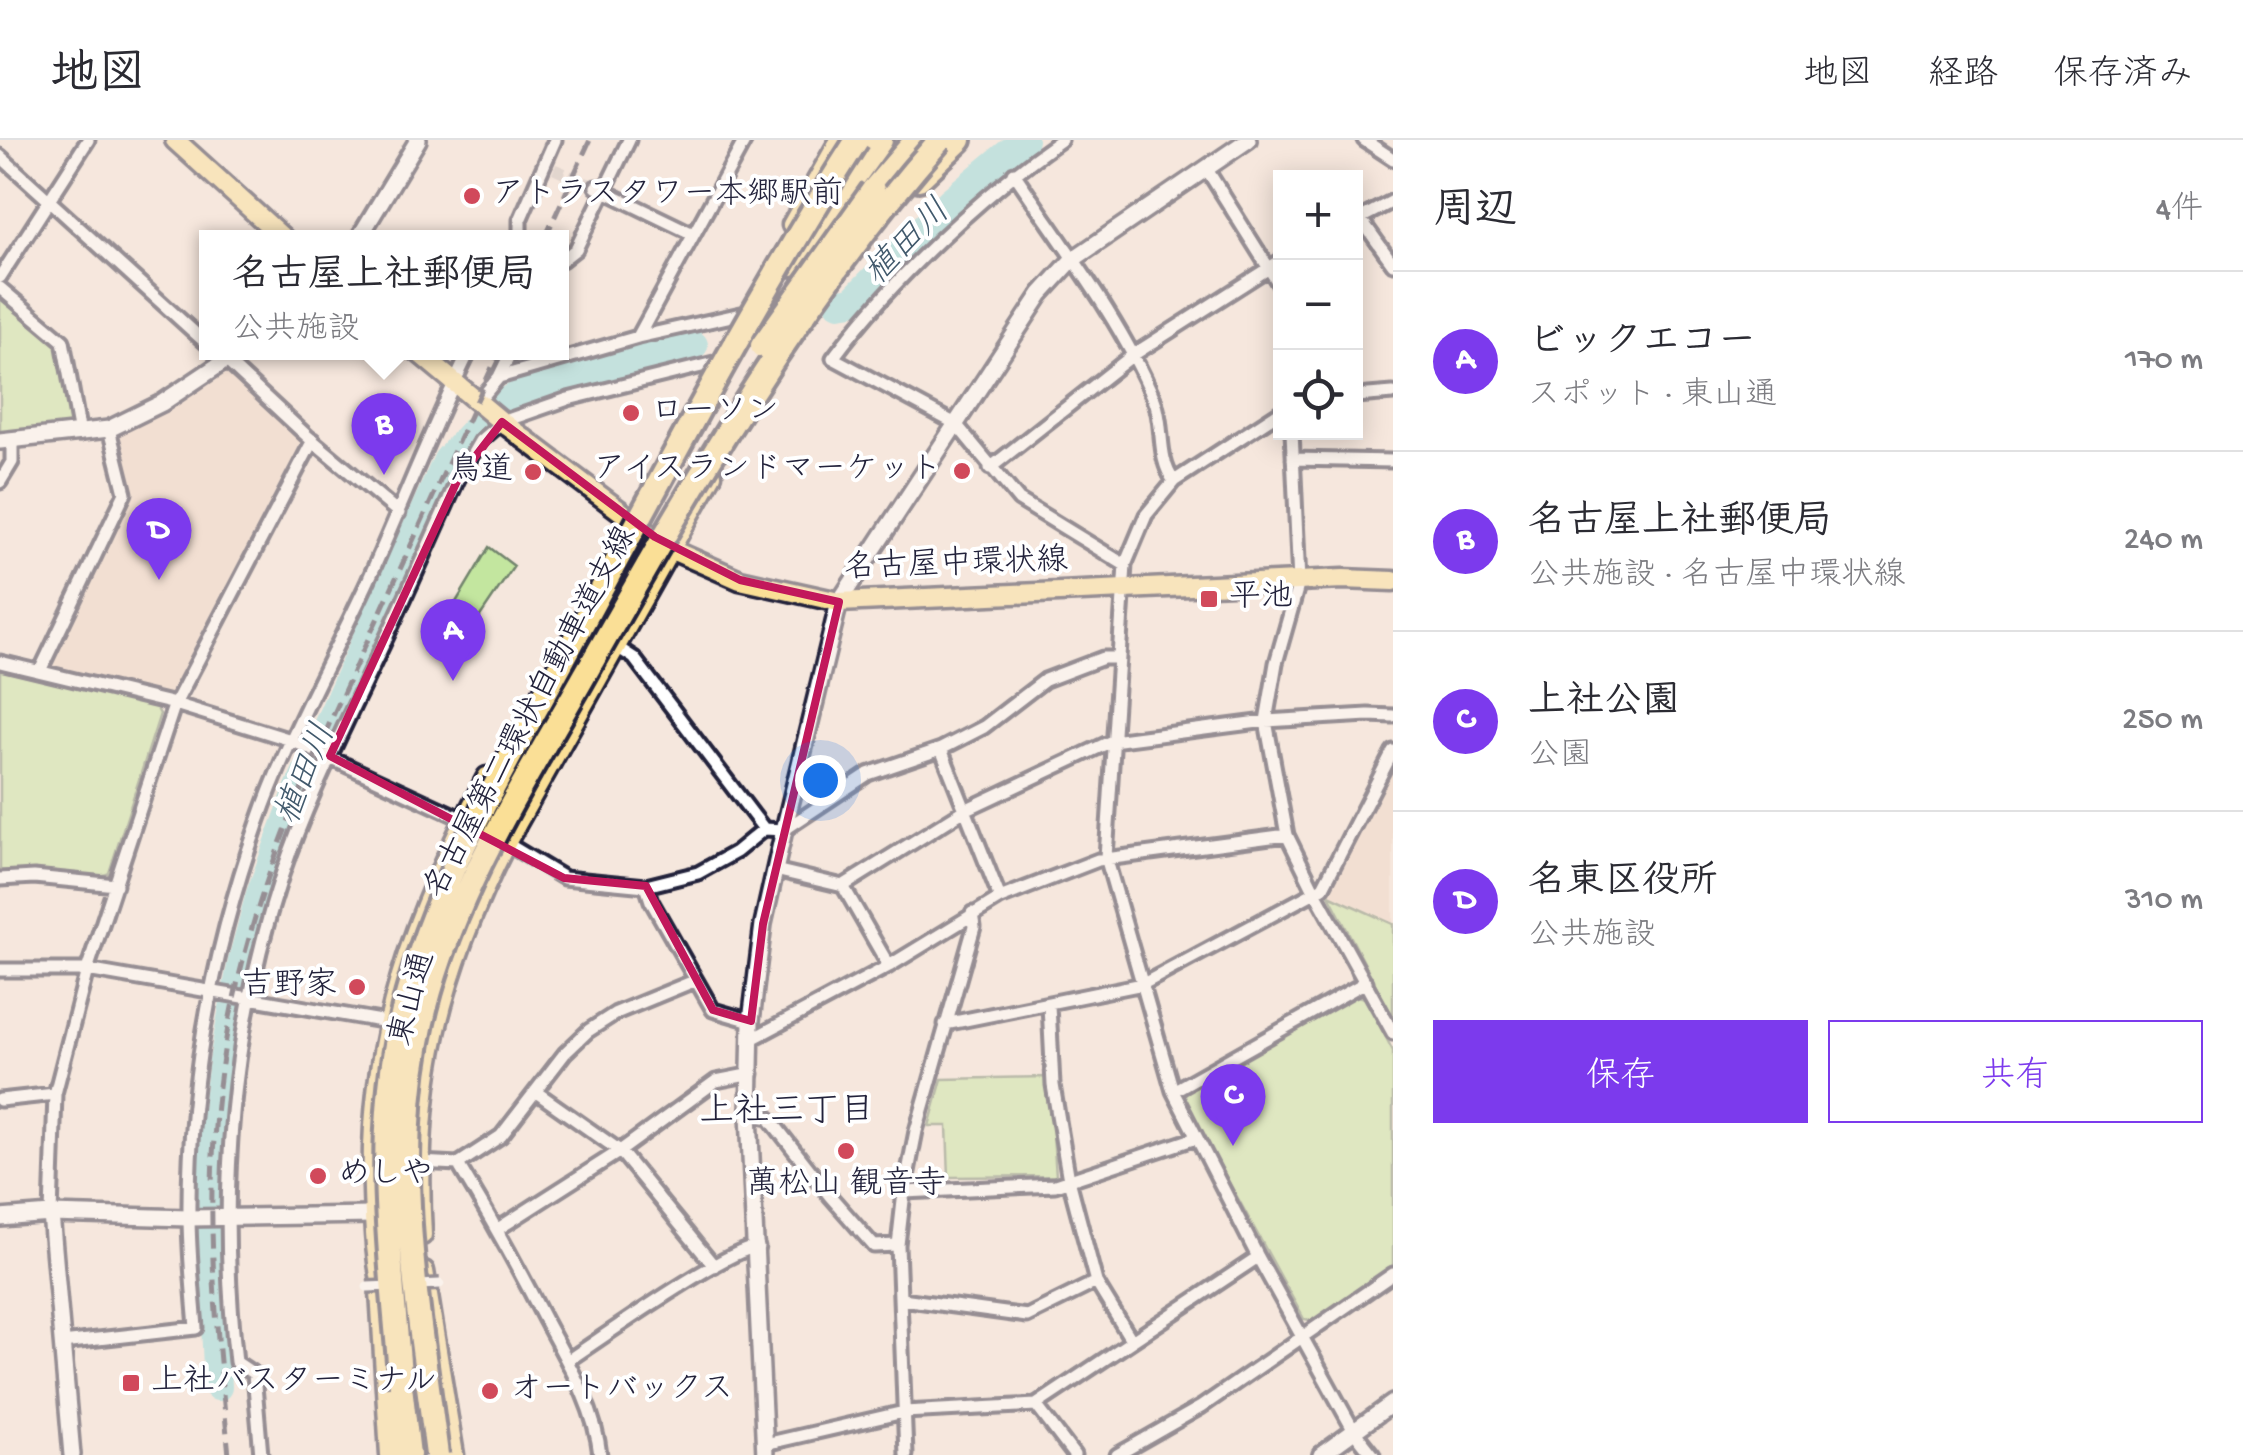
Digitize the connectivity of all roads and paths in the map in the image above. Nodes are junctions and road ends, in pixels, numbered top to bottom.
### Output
1 (88, 140) edge
2 (175, 140) edge
3 (418, 140) edge
4 (555, 140) edge
5 (629, 140) edge
6 (746, 140) edge
7 (840, 140) edge
8 (857, 140) edge
9 (881, 140) edge
10 (917, 140) edge
11 (940, 140) edge
12 (960, 140) edge
13 (1061, 140) edge
14 (1248, 140) edge
15 (1364, 140) edge
16 (0, 156) edge
17 (1393, 159) edge
18 (1206, 168) junction
19 (1014, 173) junction
20 (600, 189) junction
21 (50, 200) junction
22 (806, 200) junction
23 (1393, 200) edge
24 (1363, 217) edge
25 (1363, 226) edge
26 (274, 230) edge
27 (364, 230) edge
28 (520, 230) edge
29 (693, 234) junction
30 (569, 254) edge
31 (1072, 260) junction
32 (1273, 263) edge
33 (1393, 264) edge
34 (1273, 265) edge
35 (0, 278) edge
36 (0, 288) edge
37 (812, 296) junction
38 (741, 314) junction
39 (199, 337) edge
40 (638, 337) junction
41 (1133, 355) junction
42 (569, 357) edge
43 (220, 360) edge
44 (232, 360) edge
45 (428, 360) edge
46 (465, 360) edge
47 (508, 360) edge
48 (558, 360) edge
49 (714, 363) junction
50 (499, 377) junction
51 (454, 382) junction
52 (1393, 392) edge
53 (1363, 395) edge
54 (490, 412) junction
55 (697, 415) junction
56 (1273, 417) edge
57 (956, 424) junction
58 (109, 429) junction
59 (80, 434) junction
60 (312, 440) junction
61 (1292, 440) edge
62 (6, 441) edge
63 (1293, 459) junction
64 (1393, 461) edge
65 (990, 468) junction
66 (1174, 481) junction
67 (0, 482) edge
68 (399, 513) junction
69 (628, 516) junction
70 (672, 550) junction
71 (1125, 565) junction
72 (1393, 581) edge
73 (1299, 582) junction
74 (1122, 590) junction
75 (839, 602) junction
76 (608, 649) junction
77 (1119, 658) junction
78 (0, 662) edge
79 (40, 671) junction
80 (175, 704) junction
81 (1393, 716) edge
82 (1266, 721) junction
83 (291, 740) junction
84 (1112, 741) junction
85 (941, 748) junction
86 (1393, 751) edge
87 (327, 755) junction
88 (965, 810) junction
89 (464, 820) junction
90 (764, 829) junction
91 (784, 830) junction
92 (1287, 834) junction
93 (506, 844) junction
94 (1106, 857) junction
95 (775, 870) junction
96 (0, 879) edge
97 (116, 885) junction
98 (646, 886) junction
99 (843, 886) junction
100 (1315, 892) junction
101 (1000, 898) junction
102 (972, 912) junction
103 (888, 966) junction
104 (0, 970) edge
105 (87, 970) junction
106 (694, 980) junction
107 (1366, 982) junction
108 (1143, 984) junction
109 (218, 992) junction
110 (246, 997) junction
111 (1049, 1005) junction
112 (386, 1022) junction
113 (750, 1022) junction
114 (945, 1024) junction
115 (1393, 1033) edge
116 (750, 1040) junction
117 (752, 1074) junction
118 (1173, 1091) junction
119 (536, 1092) junction
120 (54, 1094) junction
121 (0, 1100) edge
122 (750, 1114) junction
123 (1196, 1138) junction
124 (620, 1150) junction
125 (420, 1162) junction
126 (458, 1164) junction
127 (1069, 1180) junction
128 (904, 1192) junction
129 (51, 1214) junction
130 (374, 1215) junction
131 (208, 1217) junction
132 (0, 1218) edge
133 (498, 1230) junction
134 (758, 1246) junction
135 (898, 1246) junction
136 (1258, 1257) junction
137 (714, 1266) junction
138 (424, 1271) junction
139 (1393, 1274) edge
140 (374, 1282) junction
141 (1096, 1282) junction
142 (440, 1284) dead end
143 (902, 1298) junction
144 (1304, 1336) junction
145 (1132, 1341) junction
146 (62, 1343) junction
147 (567, 1361) junction
148 (410, 1385) junction
149 (1393, 1403) edge
150 (1036, 1405) junction
151 (904, 1412) junction
152 (1354, 1430) junction
153 (765, 1452) edge
154 (72, 1455) edge
155 (261, 1455) edge
156 (390, 1455) edge
157 (411, 1455) edge
158 (433, 1455) edge
159 (454, 1455) edge
160 (600, 1455) edge
161 (906, 1455) edge
162 (1074, 1455) edge
163 (1117, 1455) edge
164 (1322, 1455) edge
165 (1373, 1455) edge

1 - 21 street
2 - 26 main road
3 - 27 street
4 - 28 street
5 - 20 street
6 - 29 street
7 - 22 main road, 東山通
8 - 22 highway
8 - 55 highway, bridge
9 - 55 highway, 名古屋第二環状自動車道支線, bridge
10 - 37 main road, 東山通
10 - 76 highway, bridge
11 - 76 highway, 名古屋第二環状自動車道支線, bridge
12 - 37 highway
13 - 19 street
14 - 18 street
15 - 17 street
16 - 21 street
18 - 31 street
18 - 32 street
19 - 31 street
19 - 57 street
20 - 29 street
20 - 30 street
21 - 35 street
21 - 39 street
22 - 38 main road, 東山通
23 - 24 street
25 - 33 street
29 - 40 street
31 - 41 street
31 - 57 street
34 - 41 street
36 - 59 street
37 - 70 main road, 東山通
38 - 40 street
38 - 49 main road, 東山通
40 - 42 street
41 - 65 street
41 - 66 street
43 - 58 street
44 - 60 street
45 - 51 main road, 名古屋中環状線
46 - 51 street
47 - 50 street
48 - 50 street
49 - 54 street
49 - 69 main road, 東山通
50 - 54 street
51 - 54 main road, 名古屋中環状線
51 - 68 street
52 - 53 street
54 - 69 main road, 名古屋中環状線
54 - 87 street
55 - 148 highway, 名古屋第二環状自動車道支線, bridge
56 - 66 street
57 - 65 street
57 - 75 street
58 - 59 street
58 - 79 street
59 - 62 street
60 - 68 street
60 - 80 street
61 - 63 street
62 - 67 street
63 - 64 street
63 - 73 street
65 - 71 street
66 - 71 street
68 - 83 street
69 - 70 main road, 名古屋中環状線
69 - 89 main road, 東山通
70 - 75 main road, 名古屋中環状線
70 - 76 main road, 東山通
71 - 74 street
72 - 73 main road, 名古屋中環状線
73 - 74 main road, 名古屋中環状線
73 - 82 street
74 - 75 main road, 名古屋中環状線
74 - 77 street
75 - 91 street
76 - 90 street
76 - 93 main road, 東山通
76 - 158 highway, 名古屋第二環状自動車道支線, bridge
77 - 84 street
77 - 85 street
78 - 79 street
79 - 80 street
80 - 83 street
80 - 97 street
81 - 82 street
82 - 84 street
82 - 92 street
83 - 87 street
83 - 109 street
84 - 88 street
84 - 94 street
85 - 88 street
85 - 91 street
86 - 100 street
87 - 89 street
87 - 110 street
88 - 99 street
88 - 101 street
89 - 93 street
89 - 112 main road, 東山通
90 - 91 street
90 - 98 street
91 - 95 street
92 - 94 street
92 - 100 street
93 - 98 street
93 - 125 main road, 東山通
94 - 101 street
94 - 108 street
95 - 99 street
95 - 113 street
96 - 97 street
97 - 105 street
98 - 106 street
99 - 103 street
100 - 107 street
100 - 108 street
101 - 102 street
102 - 103 street
102 - 114 street
103 - 116 street
104 - 105 street
105 - 109 street
105 - 120 street
106 - 113 street
106 - 119 street
107 - 115 street
107 - 118 street
108 - 111 street
108 - 118 street
109 - 110 street
109 - 131 street
110 - 112 street
110 - 131 street
111 - 114 street
111 - 127 street
112 - 130 main road, 東山通
113 - 116 street
114 - 128 street
116 - 117 street
117 - 122 street
117 - 124 street
118 - 123 street
119 - 124 street
119 - 126 street
120 - 121 street
120 - 129 street
122 - 134 street
122 - 135 street
123 - 127 street
123 - 136 street
124 - 133 street
124 - 137 street
125 - 126 street
125 - 138 main road, 東山通
126 - 133 street
127 - 128 street
127 - 141 street
128 - 135 street
129 - 131 street
129 - 132 street
129 - 146 street
130 - 131 street
130 - 140 main road, 東山通
131 - 146 street
131 - 155 street
133 - 147 street
134 - 137 street
134 - 153 street
135 - 143 street
136 - 144 street
136 - 145 street
137 - 147 street
138 - 148 main road, 東山通
138 - 159 main road
139 - 144 street
140 - 142 street, bridge
140 - 148 main road, 東山通
140 - 156 main road
141 - 143 street
141 - 145 street
143 - 151 street
144 - 152 street
144 - 163 street
145 - 150 street
146 - 154 street
147 - 160 street
148 - 157 highway, 名古屋第二環状自動車道支線
148 - 158 main road, 東山通, bridge
149 - 152 street
150 - 151 street
150 - 162 street
151 - 153 street
151 - 161 street
152 - 164 street
152 - 165 street

